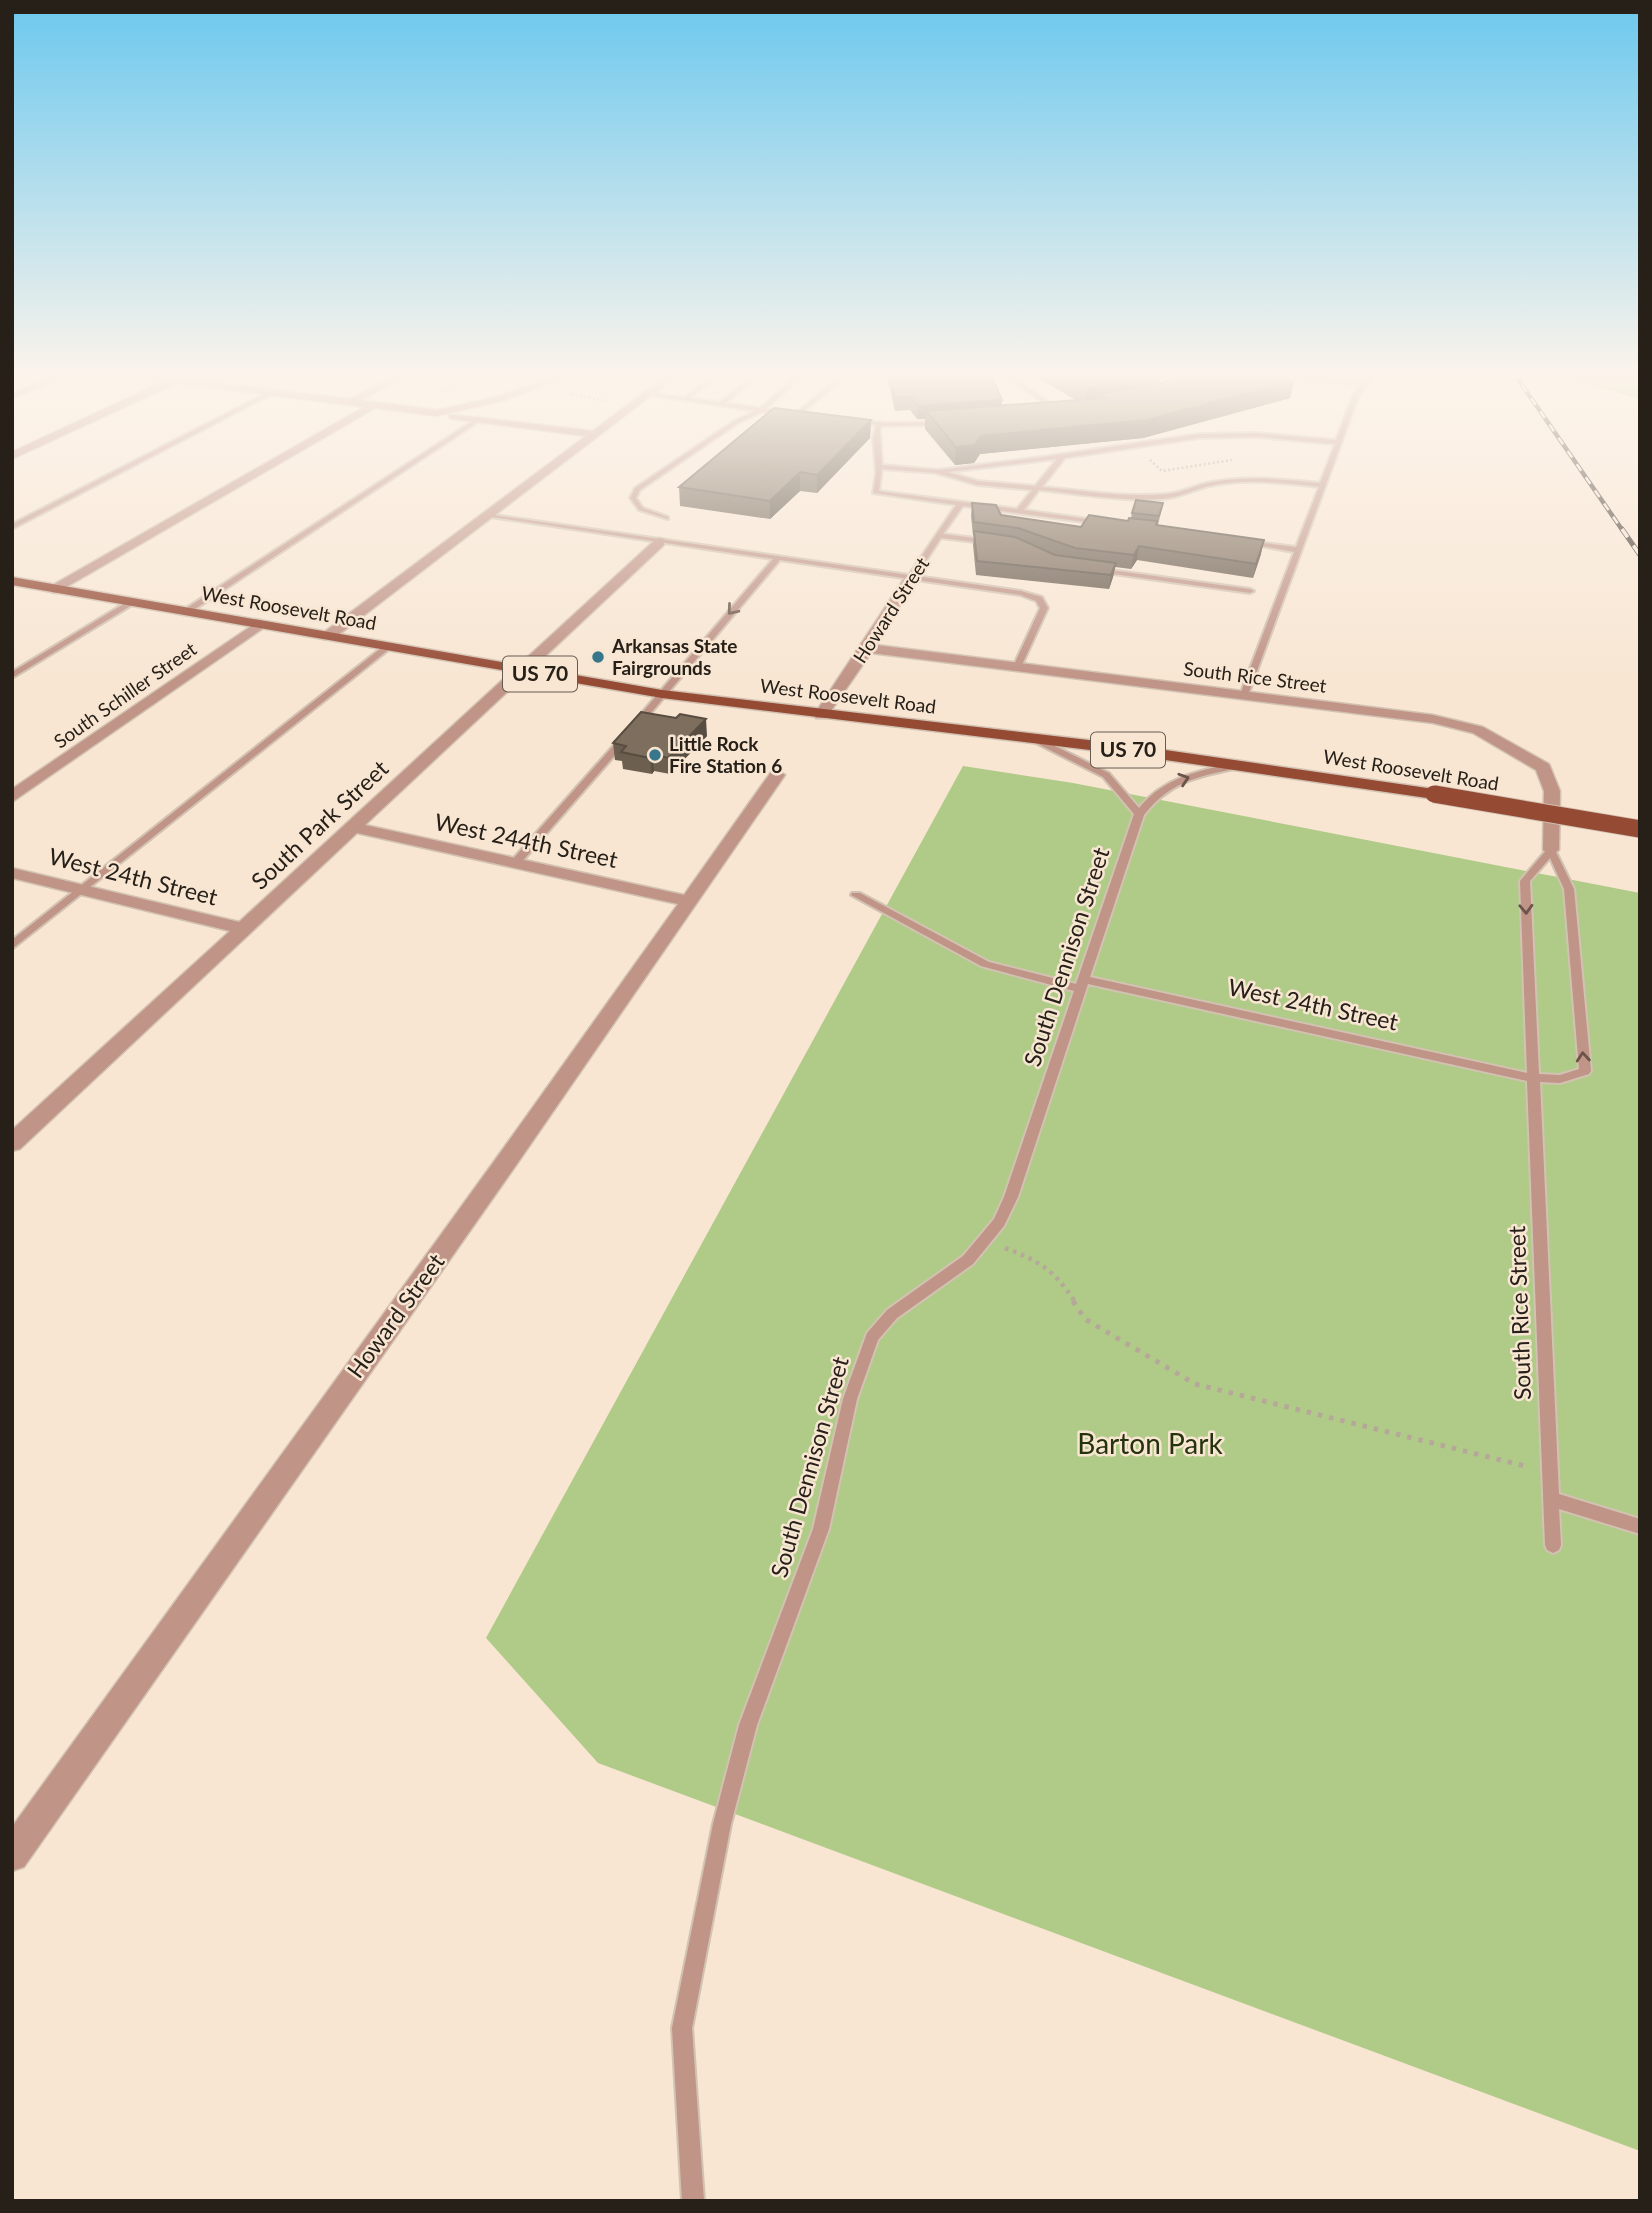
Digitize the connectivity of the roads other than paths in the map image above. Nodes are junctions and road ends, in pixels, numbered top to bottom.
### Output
1 (112, 475) edge
2 (252, 475) edge
3 (394, 475) edge
4 (540, 475) edge
5 (657, 475) edge
6 (880, 475) edge
7 (951, 475) edge
8 (1047, 475) edge
9 (1326, 475) edge
10 (1322, 485) junction
11 (1037, 488) junction
12 (961, 503) junction
13 (1019, 511) junction
14 (487, 516) junction
15 (666, 518) dead end
16 (1112, 524) edge
17 (12, 527) edge
18 (939, 536) junction
19 (660, 542) junction
20 (1245, 542) edge
21 (1004, 544) edge
22 (1298, 550) junction
23 (777, 559) junction
24 (1094, 569) edge
25 (911, 577) junction
26 (15, 583) edge
27 (56, 589) junction
28 (1250, 591) dead end
29 (133, 602) junction
30 (186, 611) junction
31 (260, 624) junction
32 (328, 636) junction
33 (388, 647) junction
34 (867, 648) junction
35 (1017, 667) junction
36 (519, 670) junction
37 (12, 676) edge
38 (662, 694) junction
39 (1244, 695) junction
40 (821, 715) junction
41 (1033, 738) junction
42 (1241, 765) junction
43 (777, 775) dead end
44 (12, 797) edge
45 (1139, 814) junction
46 (353, 827) junction
47 (1640, 829) edge
48 (1551, 850) junction
49 (516, 862) junction
50 (12, 873) edge
51 (83, 890) junction
52 (856, 895) dead end
53 (688, 901) junction
54 (242, 928) junction
55 (12, 946) edge
56 (1082, 984) junction
57 (1532, 1078) junction
58 (12, 1143) edge
59 (1551, 1499) junction
60 (1640, 1527) edge
61 (1553, 1545) dead end
62 (12, 1855) edge
63 (693, 2201) edge

1 - 17 lane
2 - 27 street
3 - 30 lane
4 - 14 street
5 - 15 lane
6 - 12 lane
7 - 11 lane
8 - 11 lane
9 - 10 lane
10 - 11 lane
10 - 22 lane
11 - 13 lane
12 - 13 lane
12 - 18 lane, Howard Street
13 - 16 lane
14 - 19 lane
14 - 32 street
18 - 21 lane
18 - 25 lane, Howard Street
19 - 23 lane
19 - 36 street, South Park Street
20 - 22 lane
22 - 39 lane
23 - 25 lane
23 -> 38 lane
24 - 28 lane
25 - 34 street, Howard Street
25 - 35 lane
26 - 27 main road, West Roosevelt Road / US 70
27 - 29 main road, West Roosevelt Road / US 70
29 - 30 main road, West Roosevelt Road / US 70
29 - 37 lane
30 - 31 main road, West Roosevelt Road / US 70
31 - 32 main road, West Roosevelt Road / US 70
31 - 44 street, South Schiller Street
32 - 33 main road, West Roosevelt Road / US 70
33 - 36 main road, West Roosevelt Road / US 70
33 - 51 lane
34 - 35 street, South Rice Street
34 - 40 street, Howard Street
35 - 39 street, South Rice Street
36 - 38 main road, West Roosevelt Road / US 70
36 - 46 street, South Park Street
38 - 40 main road, West Roosevelt Road / US 70
38 - 49 lane
39 - 48 street, South Rice Street
40 - 41 main road, West Roosevelt Road / US 70
41 - 42 main road, West Roosevelt Road / US 70
41 - 45 lane
45 -> 42 lane
42 - 47 main road, West Roosevelt Road / US 70, bridge
43 - 53 street, Howard Street
45 - 56 lane, South Dennison Street
46 - 49 street, West 244th Street
46 - 54 street, South Park Street
48 -> 57 lane, South Rice Street
57 -> 48 lane, South Rice Street
49 - 53 street, West 244th Street
50 - 51 street, West 24th Street
51 - 54 street, West 24th Street
51 - 55 lane
52 - 56 lane, West 24th Street
53 - 62 street, Howard Street
54 - 58 street, South Park Street
56 - 57 lane, West 24th Street
56 - 63 lane, South Dennison Street
57 - 59 lane, South Rice Street
59 - 60 lane
59 - 61 lane, South Rice Street

